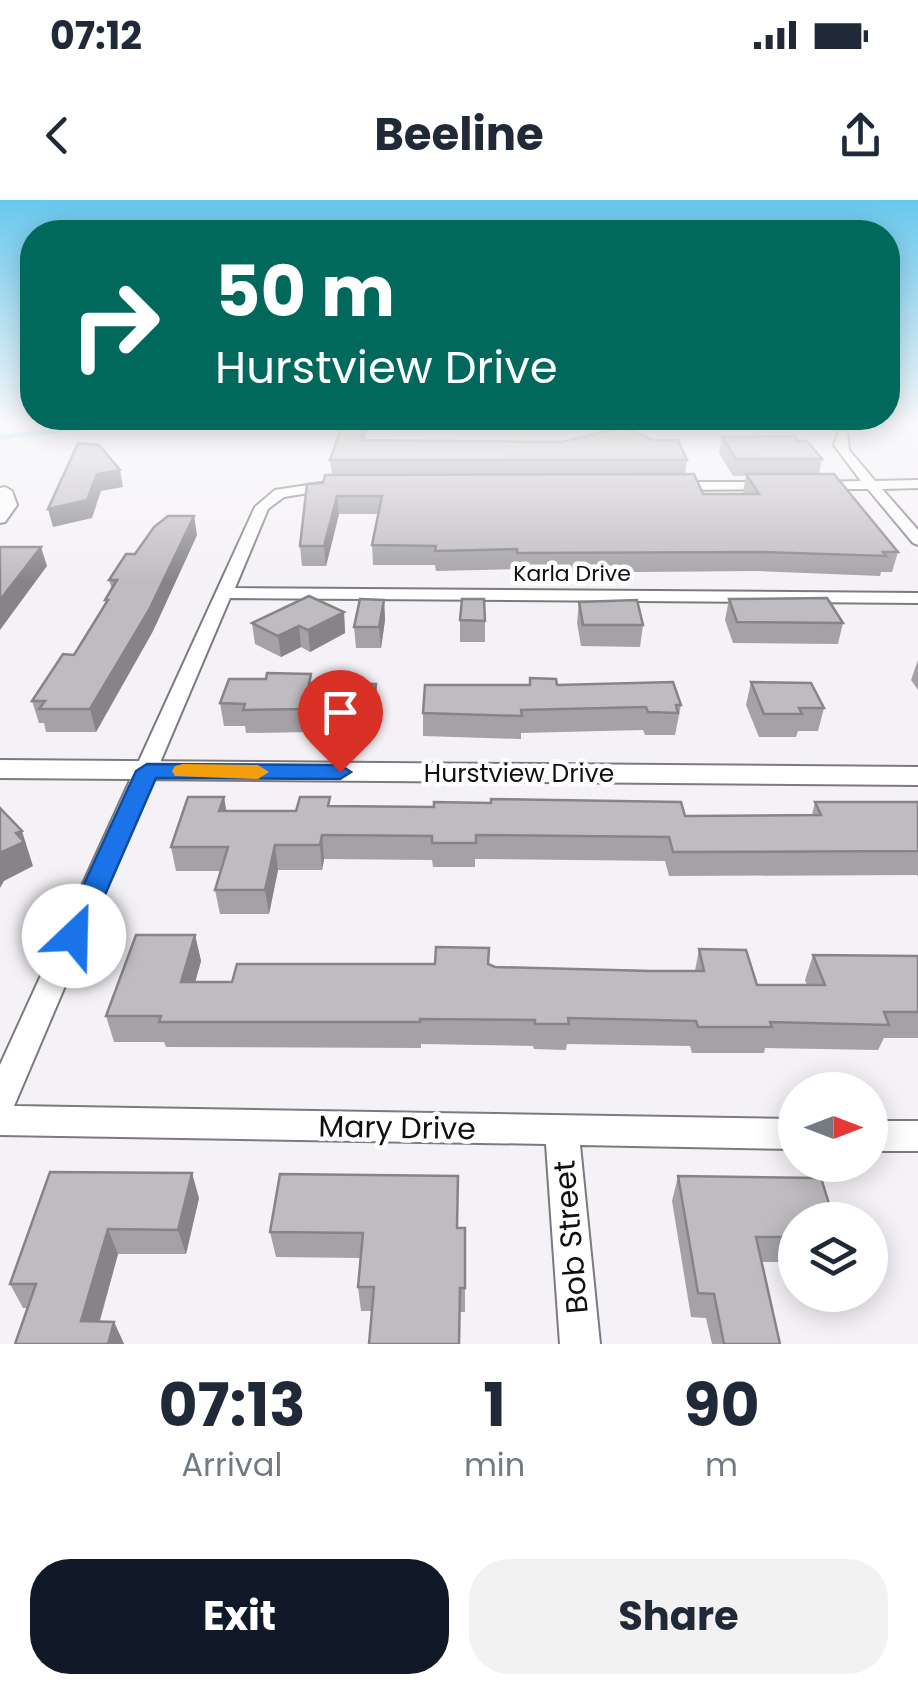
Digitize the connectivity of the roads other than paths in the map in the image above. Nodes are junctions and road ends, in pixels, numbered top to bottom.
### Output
1 (863, 475) edge
2 (918, 484) edge
3 (342, 485) edge
4 (656, 486) edge
5 (871, 486) junction
6 (6, 491) dead end
7 (0, 520) edge
8 (918, 540) edge
9 (225, 593) junction
10 (918, 598) edge
11 (0, 769) edge
12 (147, 771) junction
13 (918, 776) edge
14 (0, 1101) edge
15 (0, 1120) edge
16 (562, 1131) junction
17 (778, 1134) edge
18 (888, 1136) edge
19 (918, 1136) edge
20 (580, 1344) edge

1 - 5 street
2 - 5 street
3 - 9 street
4 - 5 street
5 - 8 street
6 - 7 street
9 - 10 street, Karla Drive
9 - 12 street
11 - 12 street, Hurstview Drive
12 - 13 street, Hurstview Drive
12 - 14 street
15 - 16 street, Mary Drive
16 - 17 street, Mary Drive
16 - 20 street, Bob Street
18 - 19 street

